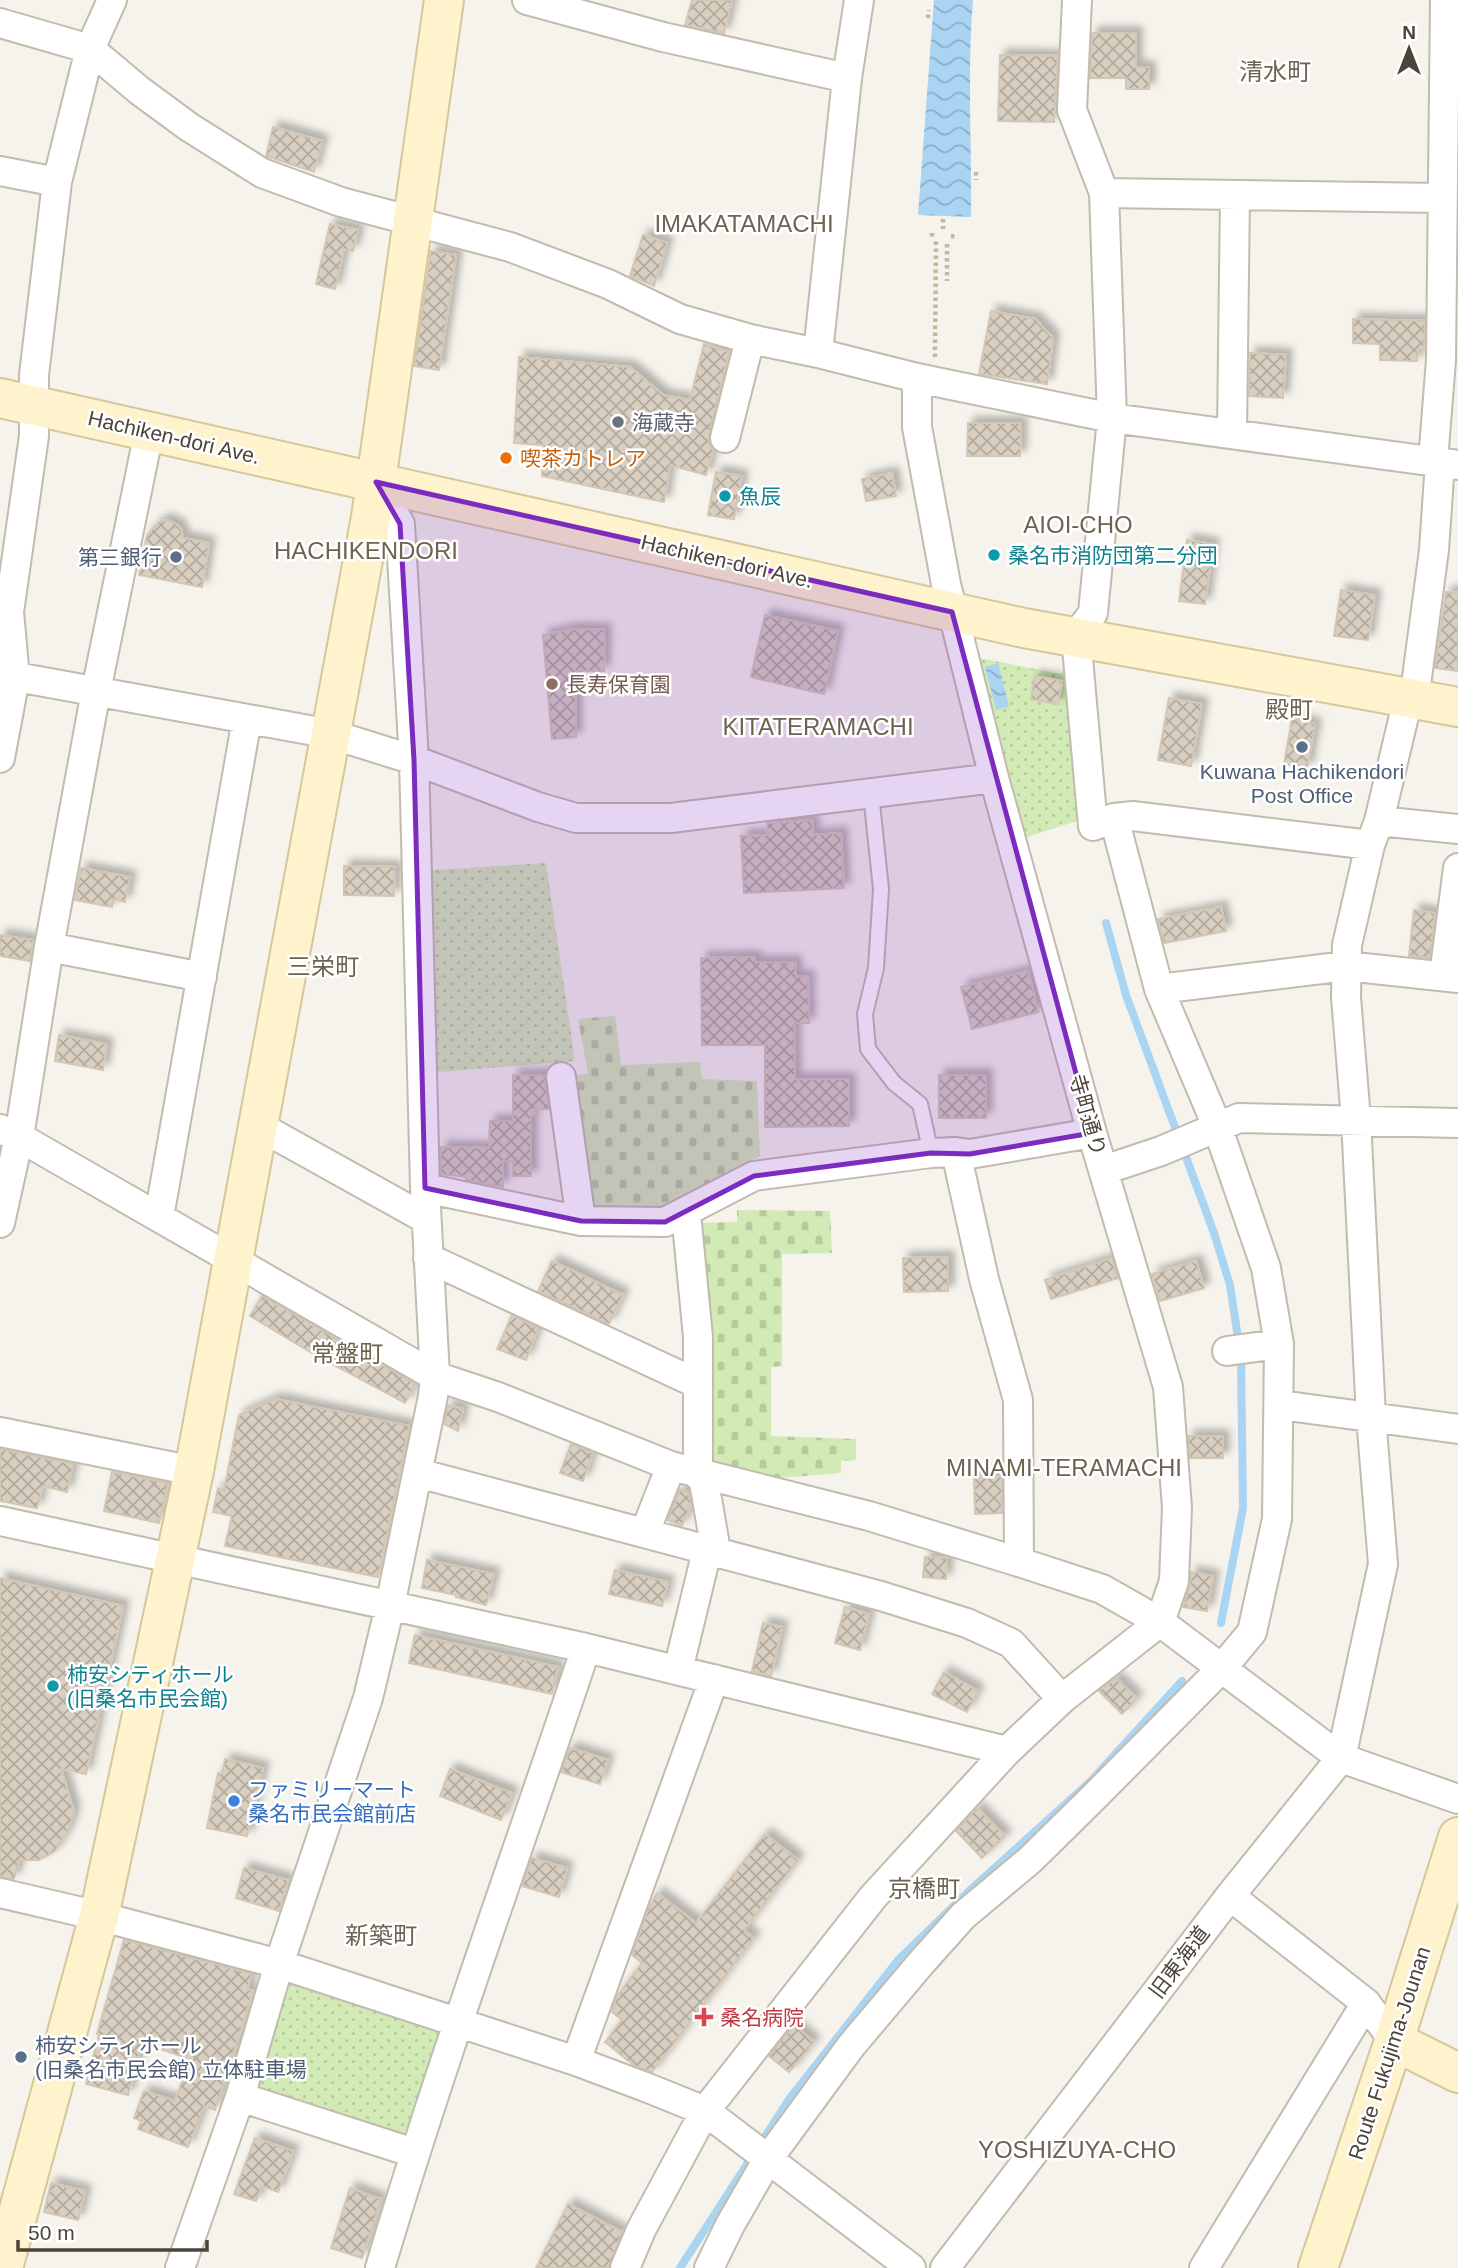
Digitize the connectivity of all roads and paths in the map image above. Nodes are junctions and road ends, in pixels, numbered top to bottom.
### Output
1 (111, 0) edge
2 (444, 0) edge
3 (527, 0) edge
4 (859, 0) edge
5 (1077, 0) edge
6 (1445, 0) edge
7 (929, 10) dead end
8 (928, 18) dead end
9 (0, 23) edge
10 (90, 49) junction
11 (847, 78) junction
12 (1450, 151) edge
13 (0, 171) edge
14 (976, 172) dead end
15 (976, 180) dead end
16 (57, 182) junction
17 (1104, 193) junction
18 (1235, 195) junction
19 (1441, 198) junction
20 (943, 219) dead end
21 (411, 222) junction
22 (943, 229) dead end
23 (951, 236) dead end
24 (958, 237) dead end
25 (947, 244) dead end
26 (947, 281) dead end
27 (750, 340) junction
28 (818, 353) junction
29 (917, 378) junction
30 (16, 401) edge
31 (1112, 418) junction
32 (149, 432) junction
33 (1232, 433) junction
34 (725, 438) dead end
35 (1444, 462) edge
36 (376, 482) junction
37 (952, 612) junction
38 (1076, 636) junction
39 (8, 676) edge
40 (96, 691) junction
41 (1411, 699) junction
42 (1458, 707) edge
43 (247, 719) junction
44 (331, 734) junction
45 (0, 758) edge
46 (414, 760) junction
47 (994, 778) junction
48 (871, 794) junction
49 (1114, 817) junction
50 (1458, 829) edge
51 (1375, 833) junction
52 (1458, 868) edge
53 (50, 947) junction
54 (1346, 966) junction
55 (202, 977) junction
56 (1451, 977) edge
57 (1159, 989) junction
58 (561, 1077) dead end
59 (1356, 1120) junction
60 (1458, 1124) edge
61 (259, 1126) junction
62 (1212, 1129) junction
63 (10, 1133) edge
64 (1092, 1133) junction
65 (944, 1152) junction
66 (1104, 1170) junction
67 (425, 1188) junction
68 (686, 1213) junction
69 (159, 1217) junction
70 (426, 1219) junction
71 (580, 1221) junction
72 (0, 1223) edge
73 (428, 1258) junction
74 (233, 1262) junction
75 (1279, 1344) junction
76 (1238, 1350) dead end
77 (435, 1376) junction
78 (698, 1384) junction
79 (1280, 1405) junction
80 (1371, 1417) junction
81 (1458, 1429) edge
82 (0, 1432) edge
83 (671, 1466) junction
84 (194, 1471) junction
85 (418, 1473) junction
86 (700, 1475) junction
87 (0, 1521) edge
88 (645, 1532) junction
89 (711, 1551) junction
90 (176, 1560) junction
91 (1019, 1562) junction
92 (390, 1606) junction
93 (1160, 1622) junction
94 (586, 1647) junction
95 (1222, 1668) junction
96 (678, 1670) junction
97 (714, 1679) junction
98 (1062, 1699) junction
99 (1007, 1751) junction
100 (1341, 1758) junction
101 (1458, 1799) edge
102 (1458, 1838) edge
103 (0, 1893) edge
104 (1230, 1896) junction
105 (99, 1916) junction
106 (279, 1964) junction
107 (1366, 2003) junction
108 (457, 2022) junction
109 (1394, 2041) junction
110 (576, 2061) junction
111 (1458, 2073) edge
112 (240, 2097) junction
113 (705, 2111) junction
114 (414, 2153) junction
115 (768, 2159) junction
116 (4, 2268) edge
117 (180, 2268) edge
118 (380, 2268) edge
119 (625, 2268) edge
120 (709, 2268) edge
121 (911, 2268) edge
122 (945, 2268) edge
123 (1204, 2268) edge
124 (1318, 2268) edge

1 - 10 street
2 - 21 street
3 - 11 street
4 - 11 street
5 - 17 street
6 - 12 street
7 - 8 path
9 - 10 street
10 - 16 street
10 - 21 street
11 - 28 street
12 - 19 street
13 - 16 street
14 - 15 path
16 - 30 street
17 - 18 street
17 - 31 street
18 - 19 street
18 - 33 street
19 - 35 street
20 - 22 path
21 - 27 street
21 - 36 street
23 - 24 path
25 - 26 path
27 - 28 street
27 - 34 street
28 - 29 street
29 - 31 street
29 - 37 street, 寺町通り
30 - 32 street, Hachiken-dori Ave.
30 - 39 street
31 - 33 street
31 - 38 street
32 - 36 street, Hachiken-dori Ave.
32 - 40 street
33 - 35 street
35 - 41 street
36 - 37 street, Hachiken-dori Ave.
36 - 44 street
36 - 46 street
37 - 38 street, Hachiken-dori Ave.
37 - 47 street, 寺町通り
38 - 41 street, Hachiken-dori Ave.
38 - 49 street
39 - 40 street
39 - 45 street
40 - 43 street
40 - 53 street
41 - 42 street, Hachiken-dori Ave.
41 - 51 street
43 - 44 street
43 - 55 street
44 - 46 street
44 - 61 street
46 - 48 street
46 - 67 street
47 - 48 street
47 - 64 street, 寺町通り
48 - 65 lane
49 - 51 street
49 - 57 street
50 - 51 street
51 - 54 street
52 - 56 street
53 - 55 street
53 - 63 street
54 - 56 street
54 - 57 street
54 - 59 street
55 - 69 street
57 - 62 street
58 - 71 street
59 - 60 street
59 - 62 street
59 - 80 street
61 - 70 street
61 - 74 street
62 - 66 street
62 - 75 street
63 - 69 street
63 - 72 street
64 - 65 street
64 - 66 street, 寺町通り
65 - 68 street
65 - 91 street
66 - 93 street, 寺町通り
67 - 70 street
67 - 71 street
68 - 71 street
68 - 78 street
69 - 74 street
70 - 73 street
73 - 77 street
73 - 78 street
74 - 77 street
74 - 84 street
75 - 76 street
75 - 79 street
77 - 83 street
77 - 85 street
78 - 86 street
79 - 80 street
79 - 95 street
80 - 81 street
80 - 100 street
82 - 84 street
83 - 86 street
83 - 88 street
84 - 90 street
85 - 88 street
85 - 92 street
86 - 89 street
86 - 91 street
87 - 90 street
88 - 89 street
89 - 96 street
89 - 98 street
90 - 92 street
90 - 105 street
91 - 93 street
92 - 94 street
92 - 106 street
93 - 95 street
93 - 98 street
94 - 96 street
94 - 108 street
95 - 100 street
95 - 115 street
96 - 97 street
97 - 99 street
97 - 110 street
98 - 99 street
99 - 113 street
100 - 101 street
100 - 104 street, 旧東海道
102 - 109 street, Route Fukujima-Jounan
103 - 105 street
104 - 107 street
104 - 122 street, 旧東海道
105 - 106 street
105 - 116 street
106 - 108 street
106 - 112 street
107 - 109 street
107 - 123 street
108 - 110 street
108 - 114 street
109 - 111 street
109 - 124 street, Route Fukujima-Jounan
110 - 113 street
112 - 114 street
112 - 117 street
113 - 115 street
113 - 119 street
114 - 118 street
115 - 120 street
115 - 121 street

